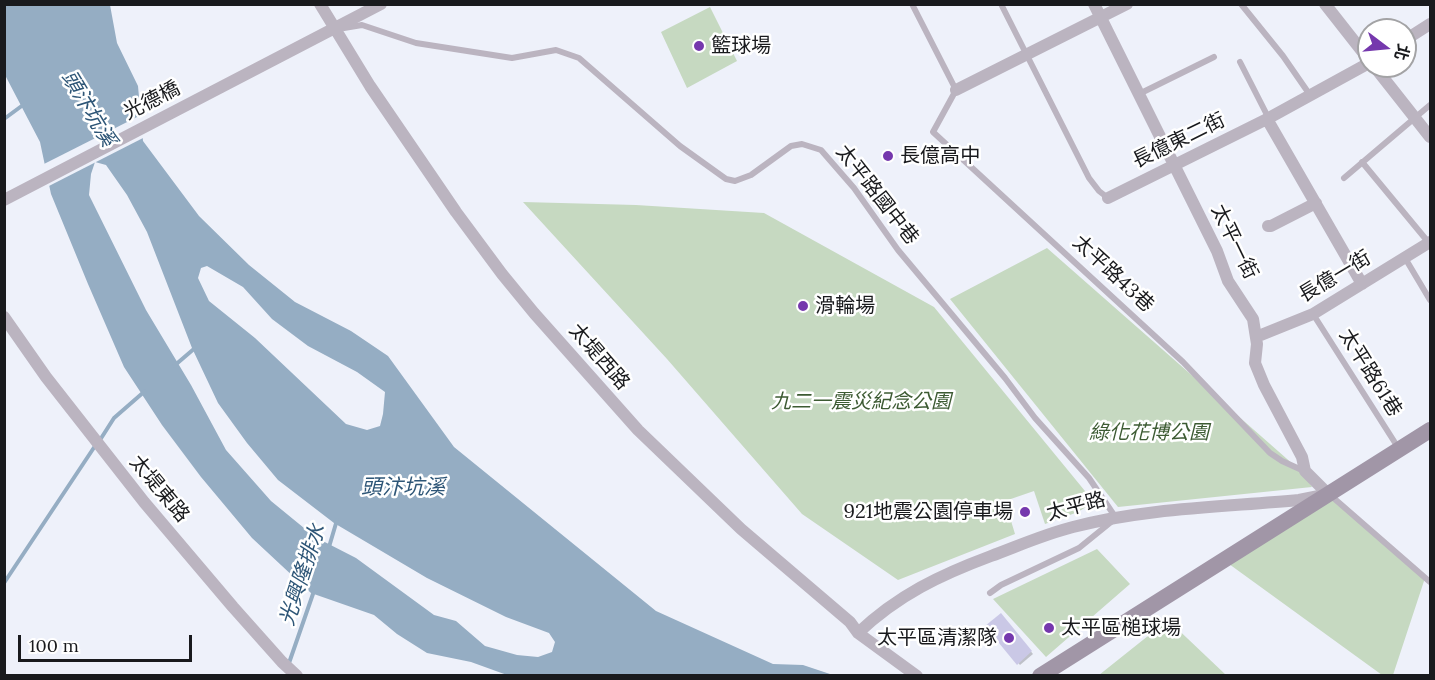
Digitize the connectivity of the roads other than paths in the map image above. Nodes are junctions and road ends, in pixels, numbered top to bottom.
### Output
1 (320, 4) edge
2 (381, 4) edge
3 (912, 4) edge
4 (1001, 4) edge
5 (1094, 4) edge
6 (1127, 4) edge
7 (1241, 4) edge
8 (1325, 4) edge
9 (1101, 18) junction
10 (1431, 24) edge
11 (334, 30) junction
12 (1417, 33) edge
13 (1357, 45) edge
14 (1026, 55) junction
15 (1214, 57) dead end
16 (1240, 62) dead end
17 (1357, 68) edge
18 (1383, 78) edge
19 (956, 90) junction
20 (1139, 93) junction
21 (1310, 95) junction
22 (1431, 105) edge
23 (1415, 118) junction
24 (1267, 119) junction
25 (1431, 137) edge
26 (1362, 162) junction
27 (1175, 166) junction
28 (1344, 178) dead end
29 (1108, 198) joint
30 (4, 200) edge
31 (1316, 203) junction
32 (1268, 226) dead end
33 (1430, 243) edge
34 (1405, 258) junction
35 (1362, 284) junction
36 (1431, 300) edge
37 (1313, 314) junction
38 (4, 317) edge
39 (1257, 337) junction
40 (1431, 430) edge
41 (1399, 450) junction
42 (1305, 471) junction
43 (1328, 494) junction
44 (1116, 518) junction
45 (1431, 582) edge
46 (990, 593) dead end
47 (858, 633) junction
48 (297, 675) edge
49 (917, 675) edge
50 (1040, 675) edge

1 - 11 street, 太堤西路
2 - 11 street, 光德橋
3 - 19 lane
4 - 14 lane
5 - 9 street, 太平一街
6 - 9 street
7 - 21 lane
8 - 13 street
9 - 14 street
9 - 20 street, 太平一街
10 - 12 street
11 - 30 street, 光德橋
11 - 44 lane, 太平路國中巷
11 - 47 street, 太堤西路
14 - 19 street
14 - 29 lane
15 - 20 lane
16 - 24 lane
17 - 21 street, 長億東二街
18 - 23 street
19 - 42 lane, 太平路43巷
20 - 27 street, 太平一街
21 - 24 street, 長億東二街
22 - 23 lane
23 - 25 street
23 - 26 lane
24 - 27 street, 長億東二街
24 - 31 street
26 - 28 lane
26 - 33 lane
27 - 29 street, 長億東二街
27 - 39 street, 太平一街
31 - 32 street
31 - 35 street
33 - 34 street, 長億一街
34 - 35 street, 長億一街
34 - 36 lane
35 - 37 street, 長億一街
37 - 39 street, 長億一街
37 - 41 lane, 太平路61巷
38 - 48 street, 太堤東路
39 - 42 street, 太平一街
40 - 41 street, 太平路
41 - 43 street, 太平路
42 - 43 street, 太平一街
43 - 44 street, 太平路
43 - 45 lane
43 - 50 street, 太平路
44 - 46 lane
44 - 47 street, 太平路
47 - 49 street, 太堤西路

